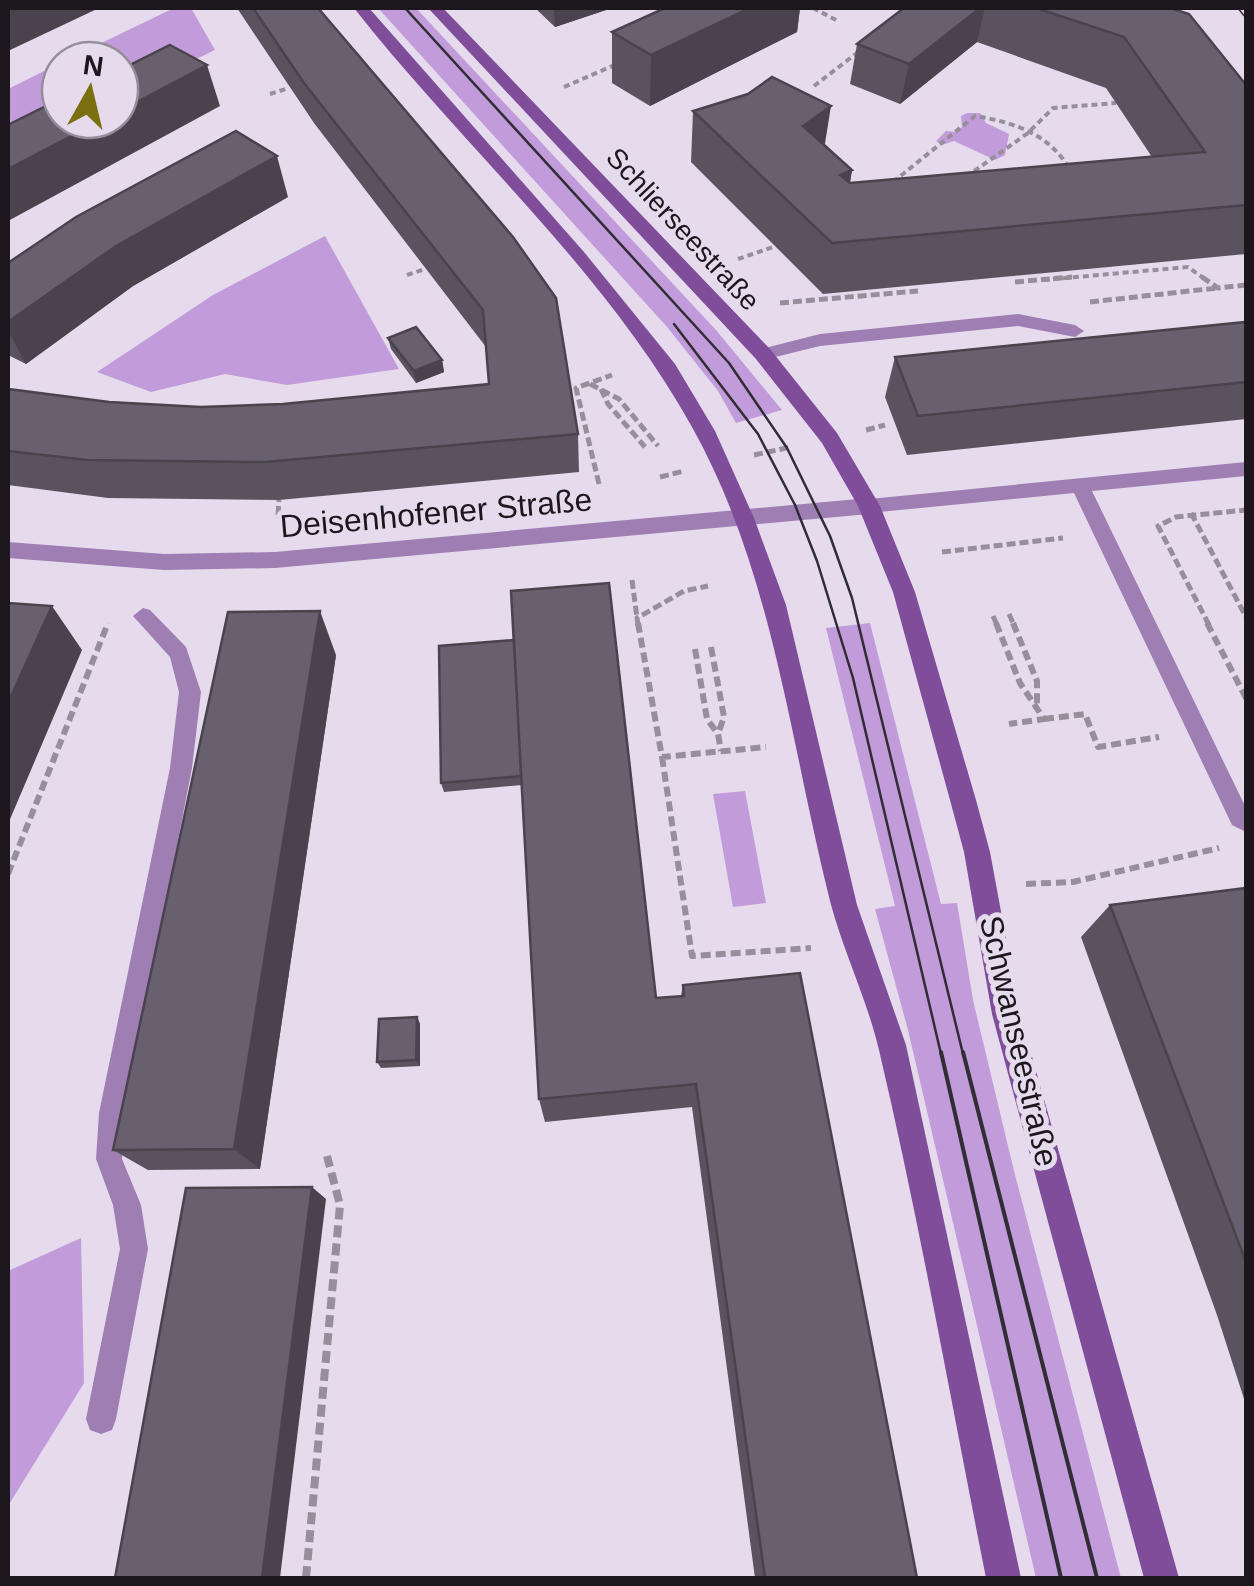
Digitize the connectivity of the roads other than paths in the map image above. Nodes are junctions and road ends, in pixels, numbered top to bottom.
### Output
1 (361, 8) edge
2 (435, 8) edge
3 (1075, 331) road end
4 (763, 354) junction
5 (1246, 470) edge
6 (1080, 485) junction
7 (869, 506) junction
8 (743, 518) junction
9 (8, 550) edge
10 (143, 616) dead end
11 (1246, 822) edge
12 (101, 1419) dead end
13 (1004, 1578) edge
14 (1162, 1578) edge

1 - 8 main road
2 - 4 main road, Schlierseestraße
3 - 4 lane
4 - 7 main road, Schlierseestraße
5 - 6 lane
6 - 7 lane
6 - 11 lane
7 - 8 street, Deisenhofener Straße
7 - 14 main road, Schwanseestraße
8 - 9 street, Deisenhofener Straße
8 - 13 main road
10 - 12 lane

